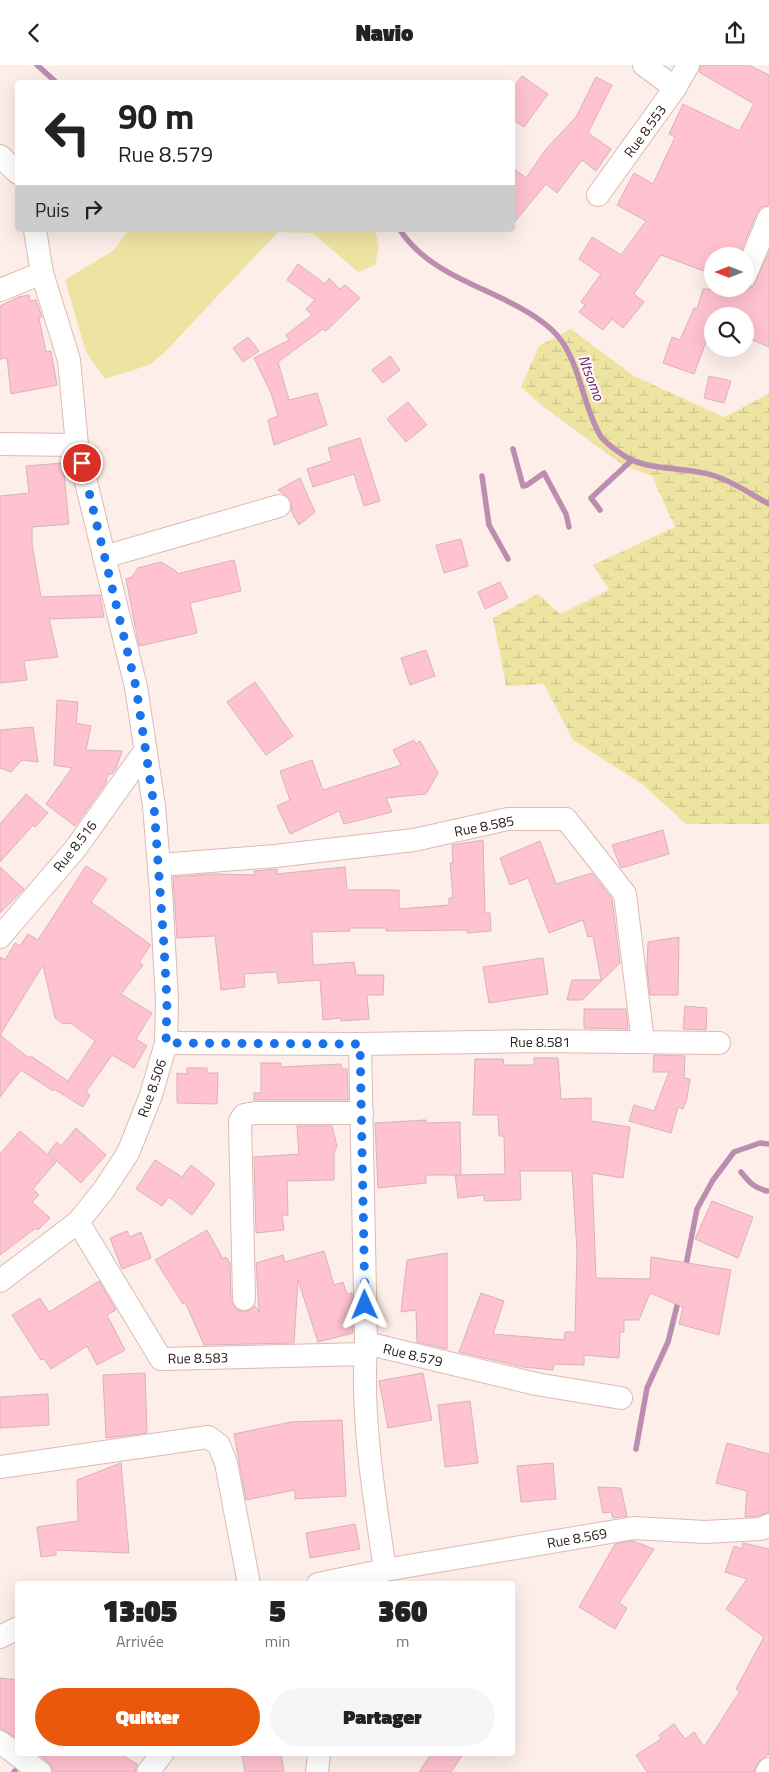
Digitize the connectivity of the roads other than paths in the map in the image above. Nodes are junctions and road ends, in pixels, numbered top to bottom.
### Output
1 (644, 65) edge
2 (688, 65) edge
3 (676, 88) junction
4 (0, 156) edge
5 (15, 170) edge
6 (598, 195) dead end
7 (769, 218) edge
8 (35, 232) edge
9 (754, 254) edge
10 (42, 273) junction
11 (0, 290) edge
12 (0, 444) edge
13 (77, 445) junction
14 (279, 506) dead end
15 (104, 557) junction
16 (145, 751) junction
17 (159, 865) junction
18 (0, 937) edge
19 (643, 1042) junction
20 (166, 1043) junction
21 (719, 1043) dead end
22 (360, 1044) junction
23 (362, 1113) junction
24 (78, 1222) junction
25 (0, 1281) edge
26 (244, 1299) dead end
27 (365, 1349) junction
28 (621, 1398) dead end
29 (0, 1467) edge
30 (769, 1525) edge
31 (385, 1569) junction
32 (247, 1581) edge
33 (331, 1581) edge
34 (15, 1630) edge
35 (0, 1637) edge
36 (0, 1742) edge
37 (15, 1753) edge
38 (19, 1756) edge
39 (160, 1756) edge
40 (319, 1756) edge
41 (40, 1772) edge
42 (148, 1772) edge
43 (317, 1772) edge

1 - 3 street
2 - 3 street, Rue 8.553
3 - 6 street, Rue 8.553
4 - 5 street
7 - 9 street
8 - 10 street, Rue 8.506
10 - 11 street
10 - 13 street, Rue 8.506
12 - 13 street
13 - 15 street, Rue 8.506
14 - 15 street
15 - 16 street, Rue 8.506
16 - 17 street, Rue 8.506
16 - 18 street, Rue 8.516
17 - 19 street, Rue 8.585
17 - 20 street, Rue 8.506
19 - 21 street, Rue 8.581
19 - 22 street, Rue 8.581
20 - 22 street
20 - 24 street, Rue 8.506
22 - 23 street, Rue 8.579
23 - 26 street
23 - 27 street, Rue 8.579
24 - 25 street, Rue 8.506
24 - 27 street, Rue 8.583
27 - 28 street, Rue 8.579
27 - 31 street
29 - 32 street
30 - 31 street, Rue 8.569
31 - 33 street, Rue 8.569
34 - 35 street
36 - 37 street
38 - 41 street
39 - 42 street
40 - 43 street

